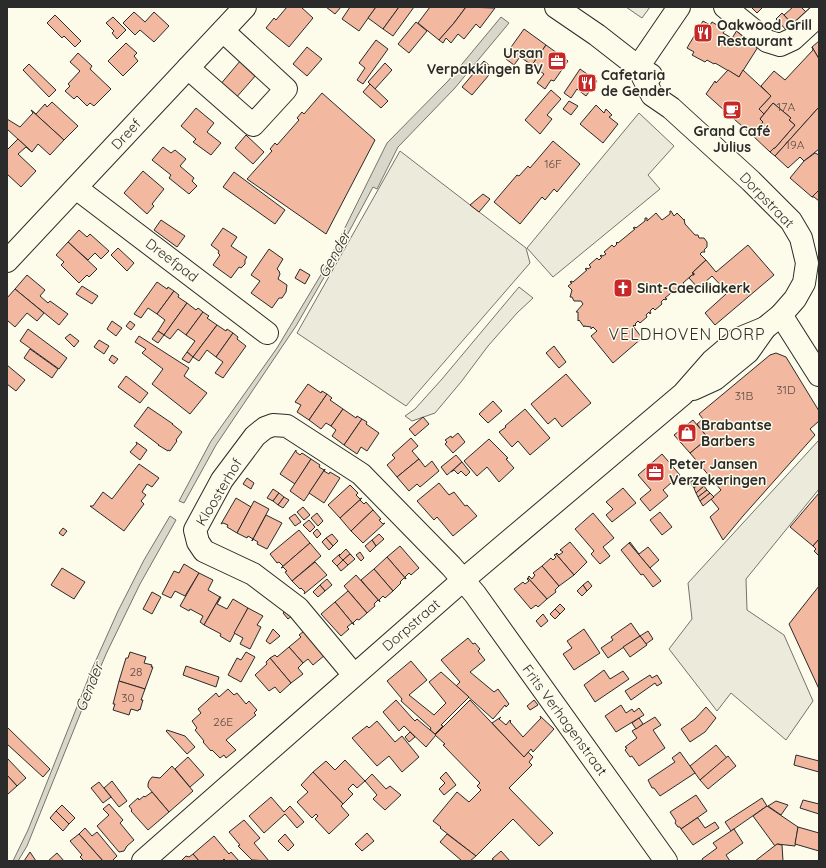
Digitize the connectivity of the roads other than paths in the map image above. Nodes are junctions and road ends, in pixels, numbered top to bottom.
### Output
1 (245, 7) edge
2 (556, 7) edge
3 (679, 7) edge
4 (725, 7) edge
5 (819, 15) edge
6 (223, 31) junction
7 (638, 67) junction
8 (188, 68) junction
9 (76, 188) junction
10 (7, 261) edge
11 (813, 263) edge
12 (773, 322) junction
13 (267, 333) dead end
14 (819, 375) edge
15 (463, 580) junction
16 (354, 675) junction
17 (658, 858) edge
18 (143, 861) edge

1 - 6 street, Dreef
2 - 7 street, Dorpstraat
3 - 7 street
4 - 5 street
6 - 8 street, Dreef
6 - 8 street
7 - 11 street, Dorpstraat
8 - 9 street, Dreef
9 - 10 street, Dreef
9 - 13 street, Dreefpad
11 - 12 street, Dorpstraat
12 - 14 street
12 - 15 street, Dorpstraat
15 - 16 street, Dorpstraat
15 - 16 street, Kloosterhof
15 - 17 street, Frits Verhagenstraat
16 - 18 street, Dorpstraat

